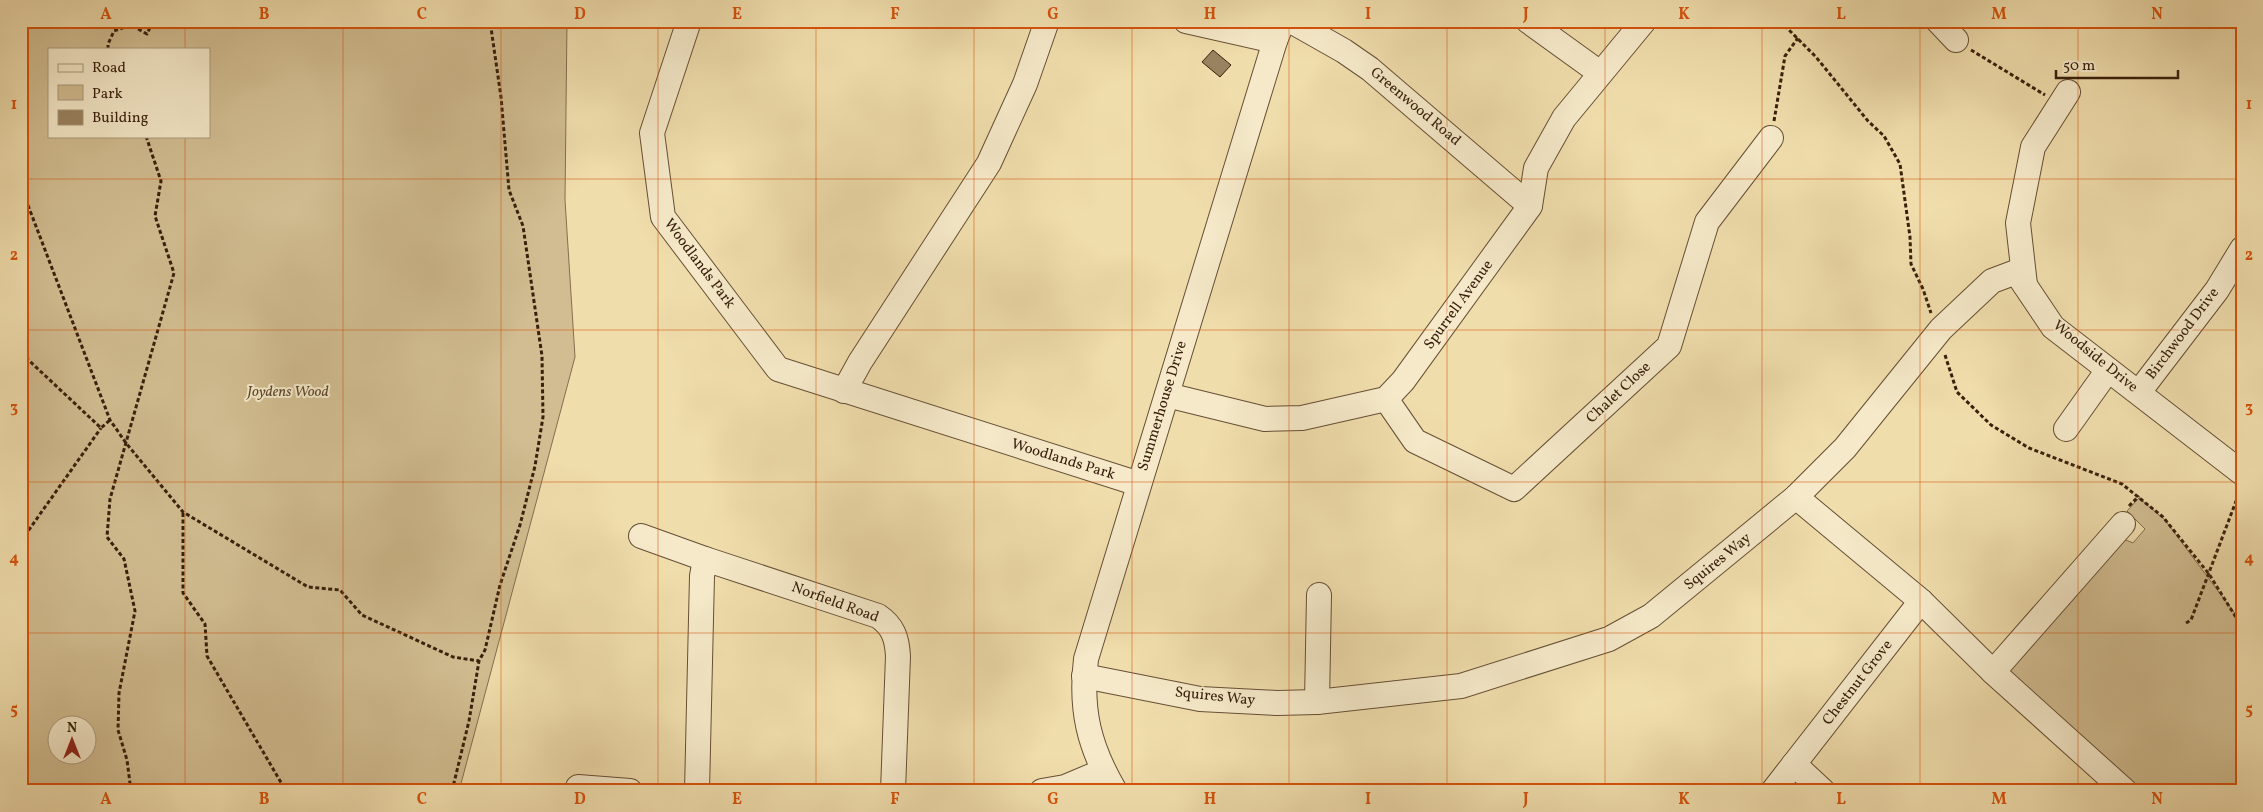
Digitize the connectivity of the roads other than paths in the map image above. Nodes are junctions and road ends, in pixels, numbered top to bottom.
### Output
1 (689, 21) edge
2 (1047, 21) edge
3 (1186, 21) edge
4 (1291, 21) edge
5 (1528, 21) edge
6 (1644, 21) edge
7 (1938, 21) edge
8 (1279, 31) edge
9 (1956, 40) road end
10 (1600, 73) junction
11 (2064, 98) road end
12 (1770, 138) road end
13 (1530, 206) junction
14 (2242, 249) edge
15 (2025, 285) junction
16 (2108, 370) junction
17 (844, 391) junction
18 (2139, 392) junction
19 (1166, 394) junction
20 (1386, 399) junction
21 (2066, 429) dead end
22 (2241, 473) edge
23 (1139, 484) junction
24 (1796, 497) junction
25 (2123, 524) dead end
26 (641, 536) dead end
27 (705, 559) junction
28 (1319, 595) dead end
29 (1921, 601) junction
30 (1993, 672) junction
31 (1084, 676) junction
32 (1317, 702) junction
33 (1794, 764) junction
34 (1109, 781) edge
35 (578, 787) dead end
36 (630, 791) edge
37 (697, 791) edge
38 (892, 791) edge
39 (1042, 791) edge
40 (1773, 791) edge
41 (1823, 791) edge
42 (2125, 791) edge

1 - 17 street, Woodlands Park
2 - 17 street
3 - 8 street
4 - 13 street, Greenwood Road
5 - 10 street
6 - 10 street, Spurrell Avenue
7 - 9 street
8 - 19 street, Summerhouse Drive
10 - 13 street, Spurrell Avenue
11 - 15 street, Woodside Drive
12 - 20 street, Chalet Close
13 - 20 street, Spurrell Avenue
14 - 18 street, Birchwood Drive
15 - 16 street, Woodside Drive
15 - 24 street, Squires Way
16 - 18 street, Woodside Drive
16 - 21 street
17 - 23 street, Woodlands Park
18 - 22 street, Woodside Drive
19 - 20 street
19 - 23 street, Summerhouse Drive
23 - 31 street, Summerhouse Drive
24 - 29 street
24 - 32 street, Squires Way
25 - 30 street
26 - 27 street, Norfield Road
27 - 37 street
27 - 38 street, Norfield Road
28 - 32 street
29 - 30 street
29 - 33 street, Chestnut Grove
30 - 42 street
31 - 32 street, Squires Way
31 - 34 street, Summerhouse Drive
33 - 40 street, Chestnut Grove
33 - 41 street
34 - 39 street
35 - 36 street

